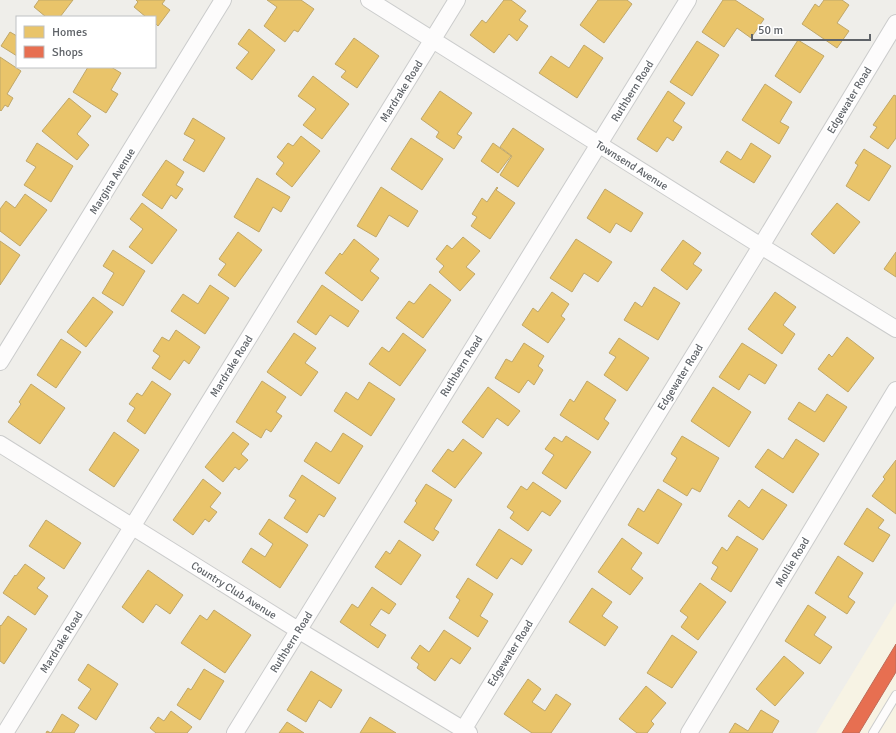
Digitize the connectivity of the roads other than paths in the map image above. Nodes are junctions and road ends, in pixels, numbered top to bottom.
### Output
1 (223, 0) edge
2 (369, 0) edge
3 (457, 0) edge
4 (688, 0) edge
5 (896, 23) edge
6 (433, 40) junction
7 (599, 143) junction
8 (761, 246) junction
9 (896, 329) edge
10 (0, 362) edge
11 (896, 390) edge
12 (0, 444) edge
13 (132, 526) junction
14 (298, 630) junction
15 (896, 695) edge
16 (466, 731) edge
17 (5, 733) edge
18 (235, 733) edge
19 (689, 733) edge
20 (873, 733) edge

1 - 10 street, Margina Avenue
2 - 6 street, Townsend Avenue
3 - 6 street, Mardrake Road
4 - 7 street, Ruthbern Road
5 - 8 street, Edgewater Road
6 - 7 street, Townsend Avenue
6 - 13 street, Mardrake Road
7 - 8 street, Townsend Avenue
7 - 14 street, Ruthbern Road
8 - 9 street, Townsend Avenue
8 - 16 street, Edgewater Road
11 - 19 street, Mollie Road
12 - 13 street, Country Club Avenue
13 - 14 street, Country Club Avenue
13 - 17 street, Mardrake Road
14 - 16 street, Country Club Avenue
14 - 18 street, Ruthbern Road
15 - 20 lane

